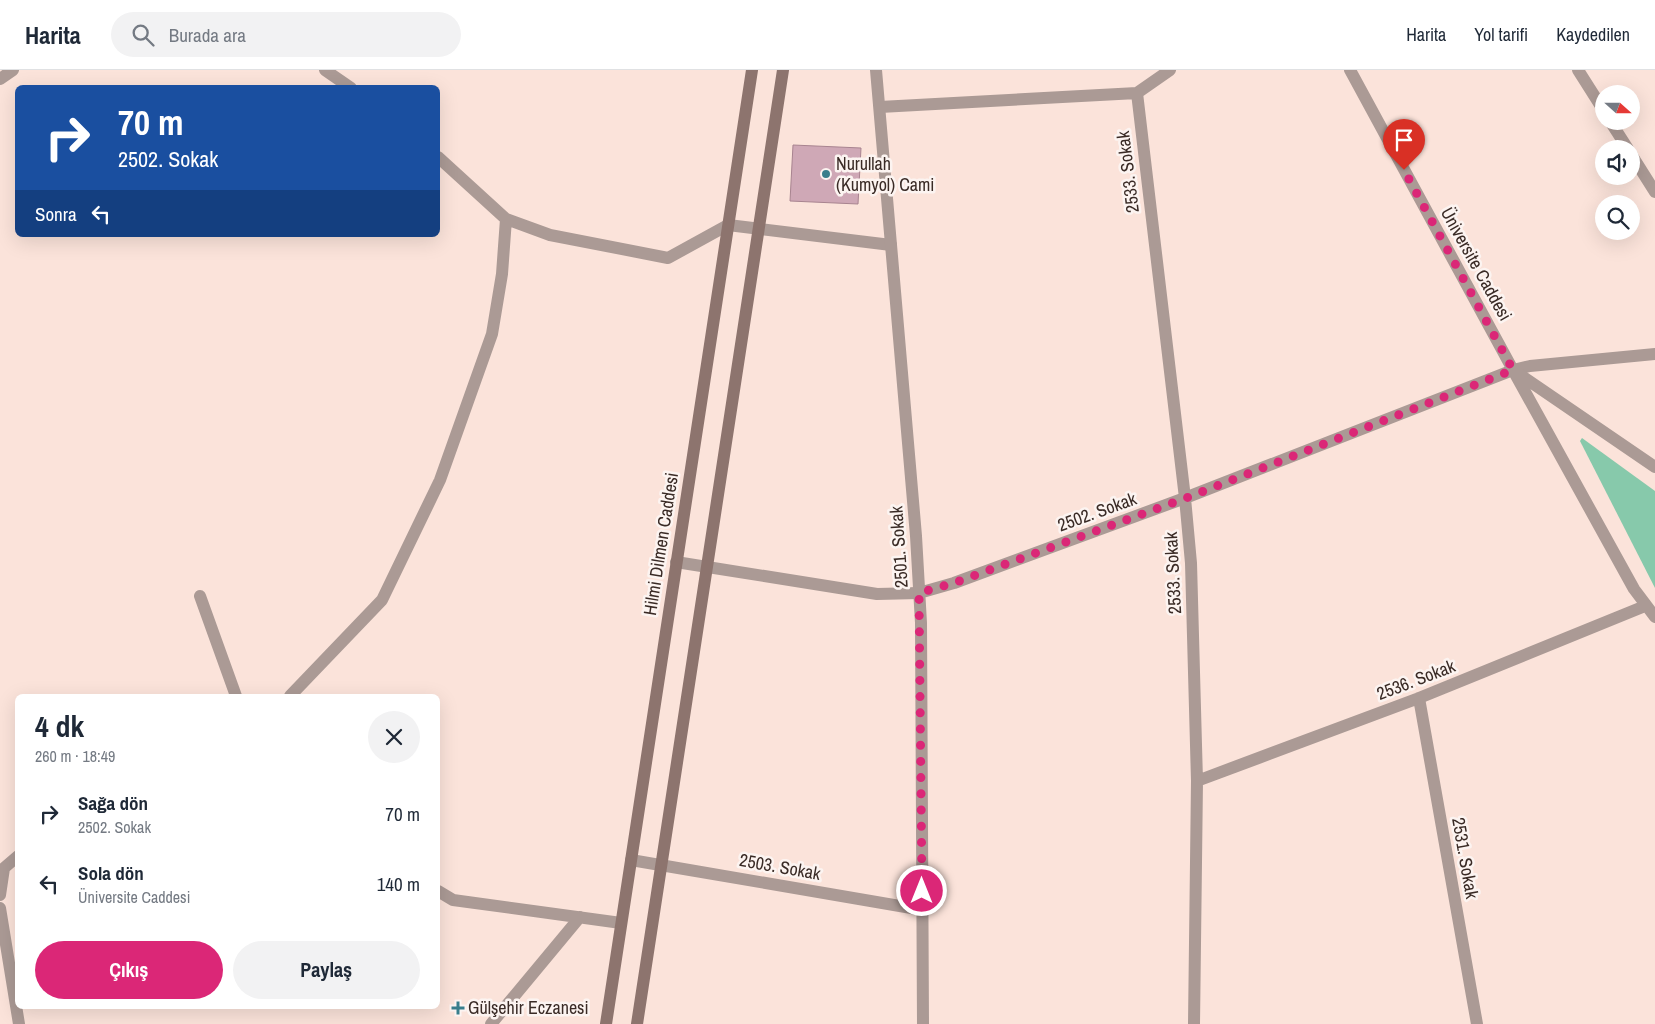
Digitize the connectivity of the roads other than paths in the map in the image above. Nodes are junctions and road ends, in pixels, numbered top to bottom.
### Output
1 (13, 70) edge
2 (325, 70) edge
3 (752, 70) edge
4 (783, 70) edge
5 (876, 70) edge
6 (1170, 70) edge
7 (1350, 70) edge
8 (1578, 70) edge
9 (0, 79) edge
10 (347, 85) edge
11 (1137, 93) junction
12 (1595, 97) edge
13 (880, 107) junction
14 (440, 159) edge
15 (1640, 168) edge
16 (1655, 192) edge
17 (506, 219) junction
18 (728, 225) junction
19 (758, 227) junction
20 (892, 245) junction
21 (1655, 354) edge
22 (1513, 370) junction
23 (1655, 467) edge
24 (1186, 498) junction
25 (676, 562) junction
26 (707, 567) junction
27 (919, 593) junction
28 (200, 596) dead end
29 (1645, 606) junction
30 (1655, 617) edge
31 (235, 694) edge
32 (292, 694) edge
33 (1419, 698) junction
34 (1197, 781) junction
35 (15, 859) edge
36 (631, 860) junction
37 (661, 865) junction
38 (440, 891) edge
39 (0, 895) edge
40 (0, 908) edge
41 (922, 910) junction
42 (580, 916) junction
43 (621, 922) junction
44 (15, 1000) edge
45 (17, 1009) edge
46 (19, 1024) edge
47 (491, 1024) edge
48 (606, 1024) edge
49 (637, 1024) edge
50 (923, 1024) edge
51 (1194, 1024) edge
52 (1477, 1024) edge

1 - 9 street
2 - 10 street
3 - 18 street, Hilmi Dilmen Caddesi
4 - 19 street
5 - 13 street, 2501. Sokak
6 - 11 street
7 - 22 street, Üniversite Caddesi
8 - 12 street
11 - 13 street
11 - 24 street, 2533. Sokak
13 - 20 street, 2501. Sokak
14 - 17 street
15 - 16 street
17 - 18 street
17 - 32 street
18 - 19 street
18 - 25 street, Hilmi Dilmen Caddesi
19 - 20 street
19 - 26 street
20 - 27 street, 2501. Sokak
21 - 22 street, 2502. Sokak
22 - 23 street, Üniversite Caddesi
22 - 24 street, 2502. Sokak
22 - 29 street, Üniversite Caddesi
24 - 27 street, 2502. Sokak
24 - 34 street, 2533. Sokak
25 - 26 street, 2502. Sokak
25 - 36 street, Hilmi Dilmen Caddesi
26 - 27 street, 2502. Sokak
26 - 37 street
27 - 41 street, 2501. Sokak
28 - 31 street
29 - 30 street, Üniversite Caddesi
29 - 33 street, 2536. Sokak
33 - 34 street, 2536. Sokak
33 - 52 street, 2531. Sokak
34 - 51 street, 2533. Sokak
35 - 39 street
36 - 37 street, 2503. Sokak
36 - 43 street, Hilmi Dilmen Caddesi
37 - 41 street, 2503. Sokak
37 - 49 street
38 - 42 street
40 - 44 street
41 - 50 street, 2501. Sokak
42 - 43 street
42 - 47 street
43 - 48 street, Hilmi Dilmen Caddesi
45 - 46 street

